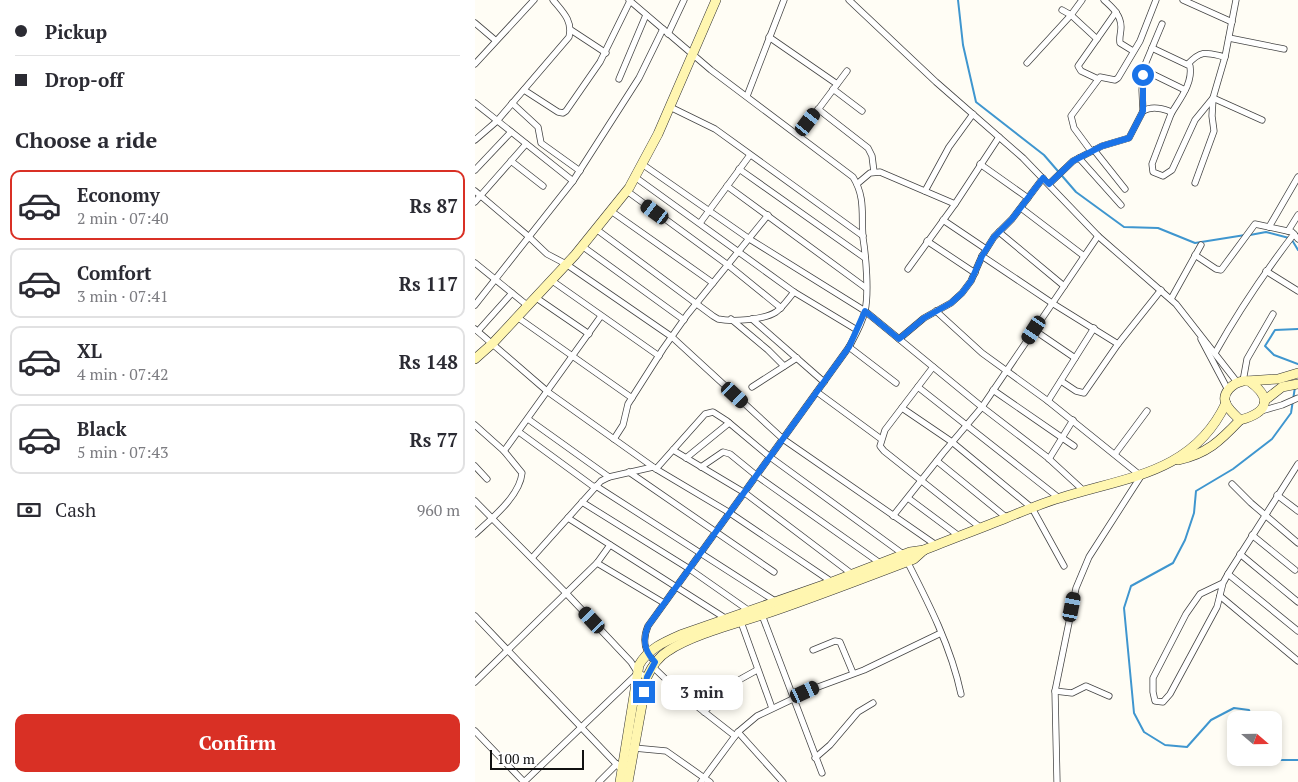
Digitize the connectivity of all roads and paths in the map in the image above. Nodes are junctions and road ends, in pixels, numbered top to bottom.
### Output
1 (534, 0) edge
2 (553, 0) edge
3 (684, 0) edge
4 (716, 0) edge
5 (784, 0) edge
6 (849, 0) edge
7 (1082, 0) edge
8 (1104, 0) edge
9 (1156, 0) edge
10 (1183, 0) edge
11 (1236, 0) edge
12 (629, 1) edge
13 (1062, 10) dead end
14 (1116, 12) junction
15 (646, 15) junction
16 (1071, 15) junction
17 (1232, 22) junction
18 (475, 24) edge
19 (1162, 24) dead end
20 (663, 29) junction
21 (571, 30) junction
22 (668, 34) junction
23 (769, 37) junction
24 (1229, 38) junction
25 (1097, 39) junction
26 (495, 40) junction
27 (1152, 48) junction
28 (1284, 49) dead end
29 (1133, 51) junction
30 (605, 53) junction
31 (693, 54) junction
32 (1225, 57) junction
33 (1027, 63) dead end
34 (475, 64) edge
35 (1188, 64) junction
36 (1144, 70) junction
37 (847, 71) dead end
38 (619, 78) dead end
39 (1097, 79) junction
40 (835, 87) junction
41 (524, 90) junction
42 (1185, 90) junction
43 (747, 96) junction
44 (1213, 98) junction
45 (513, 103) junction
46 (476, 105) edge
47 (670, 108) junction
48 (818, 109) junction
49 (863, 111) dead end
50 (1143, 111) junction
51 (973, 114) junction
52 (1171, 114) junction
53 (1262, 120) dead end
54 (497, 121) junction
55 (511, 132) junction
56 (799, 135) junction
57 (999, 137) junction
58 (475, 140) edge
59 (526, 144) junction
60 (1093, 150) junction
61 (750, 154) junction
62 (1076, 159) junction
63 (511, 161) junction
64 (642, 164) junction
65 (980, 164) junction
66 (739, 169) junction
67 (475, 170) edge
68 (580, 171) junction
69 (874, 172) junction
70 (1298, 177) edge
71 (635, 178) junction
72 (1043, 178) junction
73 (573, 181) junction
74 (857, 184) junction
75 (1049, 184) junction
76 (1195, 184) dead end
77 (543, 186) dead end
78 (727, 186) junction
79 (1125, 189) dead end
80 (475, 190) edge
81 (627, 191) junction
82 (925, 191) junction
83 (480, 196) junction
84 (1028, 198) junction
85 (475, 202) edge
86 (955, 204) junction
87 (1121, 205) dead end
88 (1021, 208) junction
89 (611, 211) junction
90 (710, 211) junction
91 (1298, 214) edge
92 (768, 215) junction
93 (943, 220) junction
94 (700, 223) junction
95 (1269, 227) junction
96 (596, 229) junction
97 (999, 232) junction
98 (1293, 235) edge
99 (528, 236) junction
100 (863, 236) junction
101 (1098, 236) junction
102 (749, 238) junction
103 (927, 242) junction
104 (1201, 245) dead end
105 (582, 246) junction
106 (987, 249) junction
107 (739, 251) junction
108 (1195, 255) junction
109 (982, 256) junction
110 (1084, 256) junction
111 (865, 258) junction
112 (475, 263) edge
113 (566, 264) junction
114 (727, 265) junction
115 (907, 269) dead end
116 (1266, 271) junction
117 (975, 273) junction
118 (495, 278) junction
119 (551, 280) junction
120 (713, 283) junction
121 (1064, 286) junction
122 (865, 288) junction
123 (1161, 290) junction
124 (1298, 291) edge
125 (512, 292) junction
126 (794, 292) junction
127 (535, 297) junction
128 (1171, 299) junction
129 (1052, 303) junction
130 (696, 304) junction
131 (475, 305) edge
132 (528, 306) junction
133 (781, 308) junction
134 (865, 311) junction
135 (936, 311) junction
136 (1273, 314) dead end
137 (601, 316) junction
138 (517, 317) junction
139 (731, 319) junction
140 (752, 319) junction
141 (684, 320) junction
142 (1193, 324) junction
143 (1094, 328) junction
144 (476, 330) edge
145 (857, 330) junction
146 (1034, 330) junction
147 (589, 334) junction
148 (672, 337) junction
149 (899, 339) junction
150 (493, 343) junction
151 (1118, 344) junction
152 (849, 347) junction
153 (1215, 353) junction
154 (573, 356) junction
155 (659, 356) junction
156 (797, 358) junction
157 (1075, 358) junction
158 (475, 359) edge
159 (784, 366) junction
160 (933, 367) junction
161 (1007, 370) junction
162 (1298, 373) edge
163 (1061, 381) junction
164 (824, 382) junction
165 (1240, 382) junction
166 (896, 383) dead end
167 (1298, 384) edge
168 (751, 387) dead end
169 (918, 387) junction
170 (993, 390) junction
171 (1227, 390) junction
172 (548, 392) junction
173 (817, 392) junction
174 (632, 398) junction
175 (1298, 398) edge
176 (1048, 401) junction
177 (1264, 401) junction
178 (1226, 403) junction
179 (982, 407) junction
180 (902, 408) junction
181 (1147, 411) dead end
182 (1261, 411) junction
183 (528, 418) junction
184 (1073, 420) junction
185 (1240, 420) junction
186 (729, 423) junction
187 (475, 425) edge
188 (967, 426) junction
189 (519, 432) junction
190 (1062, 437) junction
191 (614, 439) junction
192 (783, 439) junction
193 (881, 439) junction
194 (952, 442) junction
195 (1074, 446) dead end
196 (673, 450) junction
197 (504, 451) junction
198 (1115, 454) junction
199 (770, 457) junction
200 (686, 458) junction
201 (1049, 459) junction
202 (937, 461) junction
203 (1173, 461) junction
204 (1298, 464) edge
205 (475, 466) edge
206 (701, 467) junction
207 (655, 468) junction
208 (629, 472) junction
209 (757, 476) junction
210 (1141, 476) junction
211 (609, 477) junction
212 (487, 479) dead end
213 (921, 480) junction
214 (1232, 484) dead end
215 (595, 486) junction
216 (1084, 491) junction
217 (745, 493) junction
218 (1277, 495) junction
219 (907, 498) junction
220 (1059, 498) junction
221 (475, 501) edge
222 (582, 502) junction
223 (1032, 508) junction
224 (1298, 511) edge
225 (730, 513) junction
226 (1265, 514) junction
227 (893, 516) junction
228 (492, 518) junction
229 (569, 518) junction
230 (1007, 518) junction
231 (981, 528) junction
232 (715, 532) junction
233 (475, 534) edge
234 (1252, 535) junction
235 (959, 536) junction
236 (1298, 543) edge
237 (611, 545) junction
238 (936, 545) junction
239 (700, 553) junction
240 (1241, 554) junction
241 (532, 558) junction
242 (905, 558) junction
243 (597, 563) junction
244 (880, 564) junction
245 (1064, 566) dead end
246 (688, 568) junction
247 (1295, 570) dead end
248 (774, 572) dead end
249 (852, 574) junction
250 (1227, 574) junction
251 (832, 582) junction
252 (1223, 583) junction
253 (675, 586) junction
254 (566, 593) junction
255 (1220, 596) junction
256 (775, 601) junction
257 (1298, 602) edge
258 (664, 603) junction
259 (748, 610) junction
260 (762, 615) junction
261 (475, 616) edge
262 (725, 618) junction
263 (741, 622) junction
264 (1298, 631) edge
265 (941, 634) junction
266 (813, 650) dead end
267 (508, 651) junction
268 (647, 654) junction
269 (1298, 661) edge
270 (654, 664) junction
271 (757, 670) junction
272 (638, 673) junction
273 (853, 674) junction
274 (647, 677) junction
275 (475, 682) edge
276 (1055, 691) junction
277 (961, 694) dead end
278 (1109, 696) dead end
279 (792, 698) junction
280 (873, 703) dead end
281 (772, 708) junction
282 (704, 712) junction
283 (580, 727) junction
284 (475, 732) edge
285 (737, 734) junction
286 (634, 748) junction
287 (815, 758) junction
288 (619, 767) junction
289 (822, 773) dead end
290 (705, 780) edge
291 (599, 782) edge
292 (620, 782) edge
293 (627, 782) edge
294 (783, 782) edge
295 (1057, 782) edge

1 - 26 street
2 - 21 street
3 - 22 street
4 - 31 street
5 - 23 street
6 - 51 street
7 - 16 street
8 - 14 street
9 - 29 street
10 - 17 street
11 - 17 street
12 - 15 street
12 - 30 street
13 - 16 street
14 - 25 street
14 - 29 street
15 - 20 street
15 - 38 street
16 - 25 street
16 - 33 street
17 - 24 street
18 - 26 street
19 - 27 street
20 - 22 street
20 - 68 street
21 - 30 street
21 - 41 street
22 - 31 street
23 - 40 street
23 - 43 street
24 - 28 street
24 - 32 street
25 - 39 street
26 - 34 street
27 - 35 street
27 - 36 street
29 - 39 street
30 - 41 street
31 - 43 street
31 - 47 street
32 - 35 street
32 - 44 street
35 - 42 street
36 - 42 street
36 - 50 street
37 - 40 street
39 - 60 street
40 - 48 street
40 - 49 street
41 - 45 street
42 - 52 street
43 - 56 street
44 - 52 street
44 - 53 street
44 - 76 street
45 - 54 street
45 - 68 street
46 - 54 street
47 - 61 street
47 - 64 street
48 - 56 street
48 - 69 street
50 - 52 street
50 - 60 street
51 - 57 street
51 - 82 street
54 - 55 street
54 - 58 street
55 - 59 street
55 - 67 street
56 - 74 street
57 - 65 street
57 - 72 street
59 - 63 street
59 - 73 street
60 - 62 street
60 - 79 street
61 - 66 street
61 - 100 street
62 - 75 street
62 - 87 street
63 - 77 street
63 - 83 street
64 - 71 street
64 - 90 street
65 - 84 street
65 - 86 street
66 - 78 street
66 - 111 street
68 - 73 street
69 - 74 street
69 - 82 street
70 - 95 street
71 - 81 street
71 - 94 street
72 - 75 street
72 - 84 street
73 - 99 street
74 - 100 street
75 - 101 street
78 - 90 street
78 - 92 street
80 - 83 street
81 - 89 street
81 - 114 street
82 - 86 street
83 - 85 street
83 - 99 street
84 - 88 street
86 - 93 street
88 - 97 street
88 - 110 street
89 - 96 street
89 - 120 street
90 - 94 street
90 - 102 street
91 - 98 street
92 - 102 street
92 - 122 street
93 - 103 street
93 - 106 street
94 - 107 street
95 - 98 street
95 - 108 street
96 - 105 street
96 - 130 street
97 - 106 street
97 - 121 street
98 - 116 street
99 - 113 street
99 - 118 street
100 - 111 street
101 - 110 street
101 - 123 street
102 - 107 street
102 - 134 street
103 - 115 street
103 - 117 street
104 - 108 street
105 - 113 street
105 - 141 street
106 - 109 street
107 - 114 street
107 - 126 street
108 - 128 street
109 - 117 street
109 - 129 street
110 - 121 street
111 - 122 street
112 - 118 street
113 - 119 street
113 - 148 street
114 - 120 street
114 - 133 street
116 - 124 street
116 - 153 street
117 - 135 street
118 - 125 street
118 - 131 street
119 - 127 street
119 - 137 street
120 - 130 street
121 - 129 street
122 - 134 street
123 - 128 street
123 - 151 street
125 - 132 street
125 - 144 street
126 - 133 street
126 - 145 street
127 - 132 street
127 - 147 street
128 - 142 street
129 - 143 street
129 - 146 street
130 - 139 street
130 - 141 street
132 - 138 street
133 - 140 street
134 - 145 street
134 - 149 street
135 - 149 street
135 - 161 street
136 - 165 street
137 - 147 street
137 - 155 street
138 - 150 street
138 - 154 street
139 - 140 street
139 - 159 street
140 - 156 street
141 - 148 street
142 - 153 street
142 - 171 street
143 - 151 street
143 - 157 street
144 - 150 street
145 - 152 street
146 - 157 street
146 - 161 street
147 - 154 street
148 - 155 street
148 - 192 street
149 - 160 street
150 - 158 street
150 - 172 street
151 - 163 street
152 - 164 street
152 - 166 street
153 - 165 street
154 - 172 street
154 - 174 street
155 - 174 street
156 - 159 street
156 - 164 street
157 - 163 street
159 - 168 street
160 - 169 street
160 - 179 street
161 - 170 street
161 - 176 street
162 - 165 street
163 - 176 street
164 - 173 street
165 - 171 street
165 - 177 street
167 - 177 street
169 - 180 street
169 - 188 street
170 - 179 street
170 - 190 street
171 - 178 street
172 - 183 street
172 - 191 street
173 - 192 street
173 - 193 street
174 - 191 street
175 - 182 street
176 - 184 street
177 - 182 street
178 - 185 street
178 - 203 street
179 - 188 street
179 - 201 street
180 - 193 street
180 - 194 street
181 - 198 street
182 - 185 street
183 - 189 street
183 - 211 street
184 - 190 street
184 - 198 street
185 - 203 street
186 - 196 street
186 - 199 street
186 - 200 street
187 - 197 street
188 - 194 street
188 - 220 street
189 - 197 street
189 - 215 street
190 - 195 street
190 - 201 street
191 - 207 street
192 - 199 street
192 - 227 street
193 - 213 street
194 - 202 street
194 - 223 street
196 - 200 street
196 - 207 street
197 - 228 street
198 - 210 street
199 - 209 street
199 - 242 street
200 - 206 street
201 - 216 street
202 - 213 street
202 - 230 street
203 - 210 street
204 - 218 street
205 - 212 street
206 - 209 street
206 - 217 street
207 - 208 street
207 - 225 street
208 - 211 street
208 - 232 street
209 - 217 street
209 - 244 street
210 - 216 street
210 - 276 street
211 - 215 street
213 - 219 street
213 - 231 street
214 - 226 street
215 - 222 street
215 - 239 street
216 - 220 street
217 - 225 street
217 - 249 street
218 - 224 street
218 - 226 street
219 - 227 street
219 - 235 street
220 - 223 street
221 - 228 street
222 - 229 street
222 - 246 street
223 - 230 street
223 - 245 street
225 - 232 street
225 - 251 street
226 - 234 street
226 - 236 street
227 - 238 street
228 - 233 street
228 - 241 street
229 - 237 street
229 - 241 street
230 - 231 street
231 - 235 street
232 - 239 street
232 - 248 street
234 - 240 street
234 - 247 street
235 - 238 street
237 - 243 street
237 - 253 street
238 - 242 street
239 - 246 street
239 - 256 street
240 - 250 street
240 - 257 street
241 - 254 street
242 - 244 street
242 - 260 street
242 - 265 street
243 - 254 street
243 - 258 street
244 - 249 street
246 - 253 street
246 - 259 street
249 - 251 street
250 - 252 street
250 - 264 street
251 - 256 street
252 - 255 street
252 - 255 street
253 - 258 street
253 - 262 street
254 - 267 street
254 - 272 street
255 - 269 street
256 - 259 street
258 - 268 street
259 - 262 street
260 - 263 street
260 - 279 street
261 - 267 street
262 - 268 street
263 - 270 street
263 - 271 street
265 - 273 street
265 - 277 street
266 - 273 street
267 - 275 street
267 - 283 street
268 - 270 street
268 - 272 street
270 - 274 street
270 - 282 street
271 - 281 street
271 - 282 street
272 - 274 street
272 - 283 street
272 - 288 street
273 - 279 street
274 - 286 street
276 - 278 street
276 - 295 street
279 - 281 street
279 - 287 street
280 - 287 street
281 - 285 street
282 - 285 street
283 - 284 street
283 - 288 street
285 - 290 street
285 - 294 street
286 - 290 street
286 - 293 street
287 - 289 street
288 - 291 street
288 - 292 street

